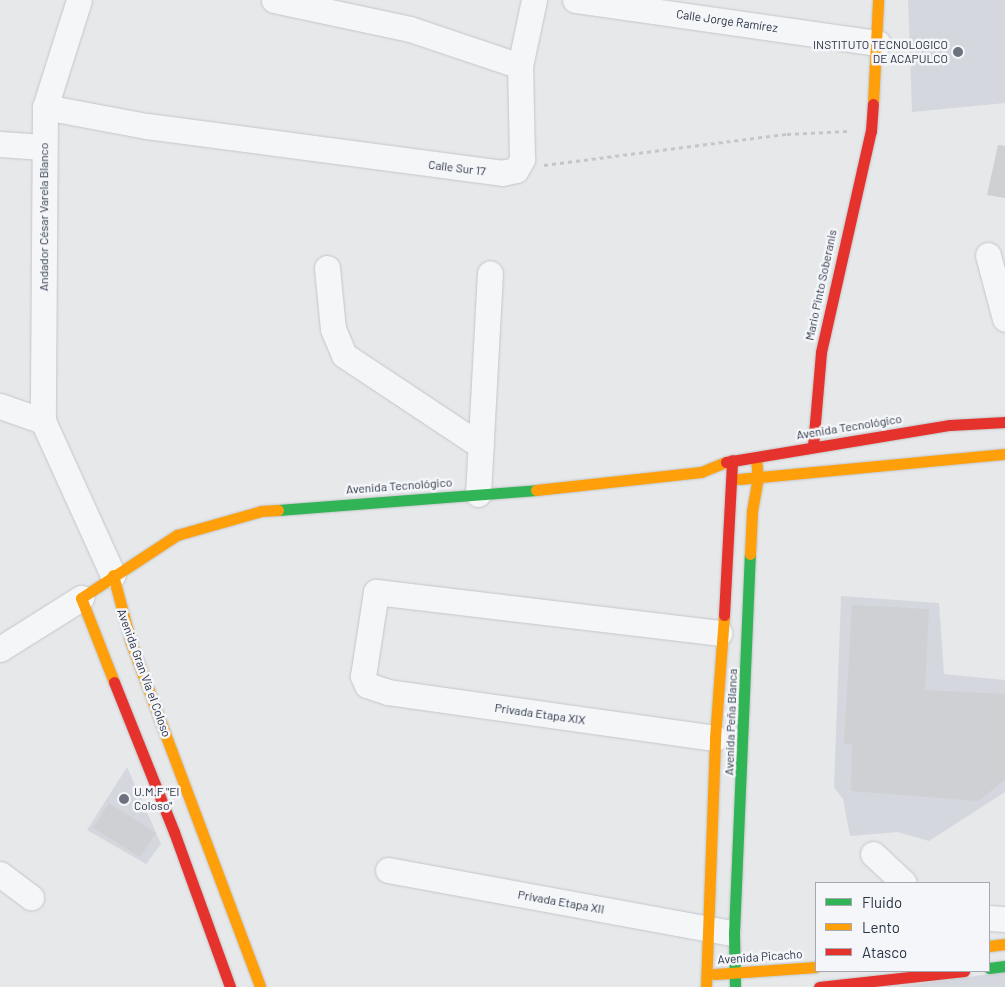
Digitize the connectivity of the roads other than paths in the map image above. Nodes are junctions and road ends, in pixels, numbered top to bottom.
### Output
1 (79, 0) edge
2 (274, 0) edge
3 (534, 0) edge
4 (575, 0) edge
5 (878, 0) edge
6 (878, 43) junction
7 (520, 66) junction
8 (45, 107) junction
9 (0, 144) edge
10 (43, 146) junction
11 (988, 255) dead end
12 (326, 268) dead end
13 (490, 273) dead end
14 (1005, 319) edge
15 (44, 327) joint
16 (0, 406) edge
17 (42, 421) junction
18 (1005, 422) edge
19 (481, 446) junction
20 (813, 446) junction
21 (1005, 454) edge
22 (756, 458) junction
23 (732, 460) junction
24 (701, 472) junction
25 (758, 478) junction
26 (733, 480) junction
27 (478, 494) junction
28 (113, 575) junction
29 (81, 598) junction
30 (720, 633) junction
31 (0, 649) edge
32 (715, 738) junction
33 (873, 854) dead end
34 (388, 870) dead end
35 (0, 874) edge
36 (903, 882) edge
37 (31, 897) dead end
38 (990, 918) edge
39 (1005, 919) edge
40 (708, 928) junction
41 (734, 933) junction
42 (1005, 944) edge
43 (990, 946) edge
44 (1005, 966) edge
45 (815, 967) edge
46 (990, 968) edge
47 (955, 972) edge
48 (734, 973) junction
49 (706, 974) junction
50 (230, 987) edge
51 (260, 987) edge
52 (706, 987) edge
53 (735, 987) edge
54 (820, 987) edge

1 - 8 street, Andador César Varela Blanco
2 - 7 street
3 - 7 street
4 - 6 street, Calle Jorge Ramírez
5 - 6 main road, Mario Pinto Soberanis
6 - 20 main road, Mario Pinto Soberanis
7 - 8 street, Calle Sur 17
8 - 10 street, Andador César Varela Blanco
9 - 10 street
10 - 15 street, Andador César Varela Blanco
11 - 14 street
12 - 19 street
13 - 19 street
15 - 17 street, Avenida Gran Vía el Coloso
16 - 17 street
17 - 28 street, Avenida Gran Vía el Coloso
18 - 20 main road, Avenida Tecnológico
19 - 27 street
20 - 22 main road, Avenida Tecnológico
21 - 25 main road, Avenida Tecnológico
22 - 23 main road, Avenida Tecnológico
22 - 25 main road, Avenida Peña Blanca
23 - 24 main road, Avenida Tecnológico
23 - 26 main road, Avenida Peña Blanca
24 - 26 main road, Avenida Tecnológico
24 - 27 main road, Avenida Tecnológico
25 - 26 main road, Avenida Tecnológico
25 - 41 main road, Avenida Peña Blanca
26 - 30 main road, Avenida Peña Blanca
27 - 28 main road, Avenida Tecnológico
28 - 29 main road, Avenida Tecnológico
28 - 51 main road, Avenida Gran Vía el Coloso
29 - 31 street
29 - 50 main road
30 - 32 main road, Avenida Peña Blanca
30 - 32 street, Privada Etapa XIX
32 - 40 main road, Avenida Peña Blanca
33 - 36 street
34 - 40 street, Privada Etapa XII
35 - 37 street
38 - 39 street
40 - 41 street, Privada Etapa XII
40 - 49 main road, Avenida Peña Blanca
41 - 48 main road, Avenida Peña Blanca
42 - 43 main road
44 - 46 main road
45 - 48 main road, Avenida Picacho
47 - 54 main road
48 - 49 main road, Avenida Picacho
48 - 53 main road, Avenida Peña Blanca
49 - 52 main road, Avenida Peña Blanca

